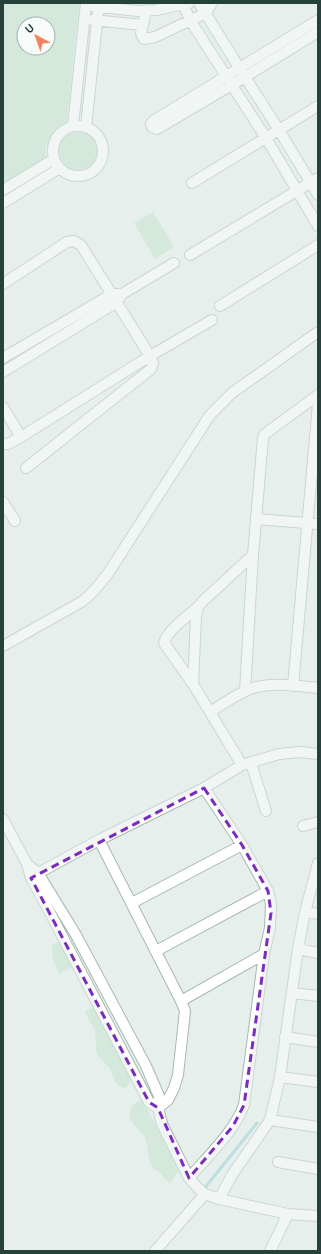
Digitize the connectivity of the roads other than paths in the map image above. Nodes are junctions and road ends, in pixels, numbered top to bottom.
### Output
1 (186, 3) edge
2 (199, 3) edge
3 (211, 3) edge
4 (86, 4) edge
5 (99, 5) edge
6 (146, 11) junction
7 (206, 13) junction
8 (84, 19) junction
9 (97, 20) junction
10 (190, 20) junction
11 (318, 20) edge
12 (143, 25) junction
13 (318, 32) edge
14 (239, 68) junction
15 (227, 75) junction
16 (245, 78) junction
17 (232, 85) junction
18 (318, 106) edge
19 (73, 126) junction
20 (86, 127) junction
21 (279, 130) junction
22 (266, 138) junction
23 (54, 159) junction
24 (60, 168) junction
25 (314, 180) edge
26 (192, 183) dead end
27 (3, 190) edge
28 (297, 190) junction
29 (318, 195) edge
30 (3, 203) edge
31 (318, 226) edge
32 (318, 245) edge
33 (190, 255) dead end
34 (174, 263) dead end
35 (3, 284) edge
36 (117, 296) junction
37 (220, 306) dead end
38 (212, 320) dead end
39 (318, 332) edge
40 (150, 356) junction
41 (3, 358) edge
42 (3, 372) edge
43 (318, 395) edge
44 (79, 402) junction
45 (318, 404) edge
46 (3, 407) edge
47 (89, 417) junction
48 (21, 437) junction
49 (3, 443) edge
50 (26, 468) dead end
51 (3, 502) edge
52 (257, 519) junction
53 (15, 521) dead end
54 (307, 523) junction
55 (318, 524) edge
56 (253, 555) junction
57 (198, 607) junction
58 (3, 646) edge
59 (193, 684) junction
60 (293, 686) junction
61 (318, 688) edge
62 (246, 691) junction
63 (210, 712) junction
64 (318, 754) edge
65 (247, 764) junction
66 (204, 788) junction
67 (266, 811) dead end
68 (3, 819) edge
69 (318, 822) edge
70 (303, 826) dead end
71 (99, 840) junction
72 (242, 845) junction
73 (318, 863) edge
74 (34, 875) junction
75 (268, 891) junction
76 (132, 903) junction
77 (305, 912) junction
78 (318, 914) edge
79 (298, 949) junction
80 (156, 951) junction
81 (318, 953) edge
82 (264, 954) junction
83 (292, 993) junction
84 (318, 996) edge
85 (181, 1001) junction
86 (285, 1037) junction
87 (318, 1042) edge
88 (280, 1077) junction
89 (318, 1082) edge
90 (158, 1108) junction
91 (270, 1120) junction
92 (318, 1127) edge
93 (278, 1162) dead end
94 (318, 1169) edge
95 (190, 1178) junction
96 (201, 1191) junction
97 (219, 1199) junction
98 (288, 1214) junction
99 (317, 1214) edge
100 (155, 1251) edge
101 (270, 1251) edge

1 - 6 street
1 - 10 street
2 - 7 street
3 - 7 street
4 - 5 street
4 - 8 street
5 - 6 street
5 - 9 street
6 - 12 street
7 - 10 street
7 - 14 street
8 - 9 street
8 - 19 street
9 - 12 street
9 - 20 street
10 - 12 street
10 - 15 street
11 - 14 street
13 - 16 street
14 - 15 street
14 - 16 street
15 - 17 street
15 - 17 street
16 - 17 street
16 - 21 street
17 - 22 street
18 - 21 street
19 - 20 street
19 - 23 street
20 - 24 street
21 - 22 street
21 - 25 street
22 - 26 street
22 - 28 street
23 - 24 street
23 - 27 street
24 - 30 street
25 - 28 street
25 - 29 street
28 - 31 street
28 - 33 street
32 - 37 street
34 - 36 street
35 - 36 street
36 - 40 street
36 - 41 street
36 - 42 street
38 - 40 street
39 - 58 street
40 - 44 street
40 - 47 street
43 - 52 street
44 - 47 street
44 - 48 street
45 - 54 street
46 - 48 street
47 - 50 street
48 - 49 street
51 - 53 street
52 - 54 street
52 - 56 street
54 - 55 street
54 - 60 street
56 - 57 street
56 - 62 street
57 - 59 street
57 - 59 street
59 - 63 street
60 - 61 street
60 - 62 street
62 - 63 street
63 - 65 street
64 - 65 street
65 - 66 street
65 - 67 street
66 - 71 street
66 - 72 street
68 - 74 street
69 - 70 street
71 - 74 street
71 - 76 street
72 - 75 street
72 - 76 street
73 - 77 street
74 - 90 street
75 - 80 street
75 - 82 street
76 - 80 street
77 - 78 street
77 - 79 street
79 - 81 street
79 - 83 street
80 - 85 street
82 - 85 street
82 - 95 street
83 - 84 street
83 - 86 street
85 - 90 street
86 - 87 street
86 - 88 street
88 - 89 street
88 - 91 street
90 - 95 street
91 - 92 street
91 - 97 street
93 - 94 street
95 - 96 street
96 - 97 street
96 - 100 street
97 - 98 street
98 - 99 street
98 - 101 street

